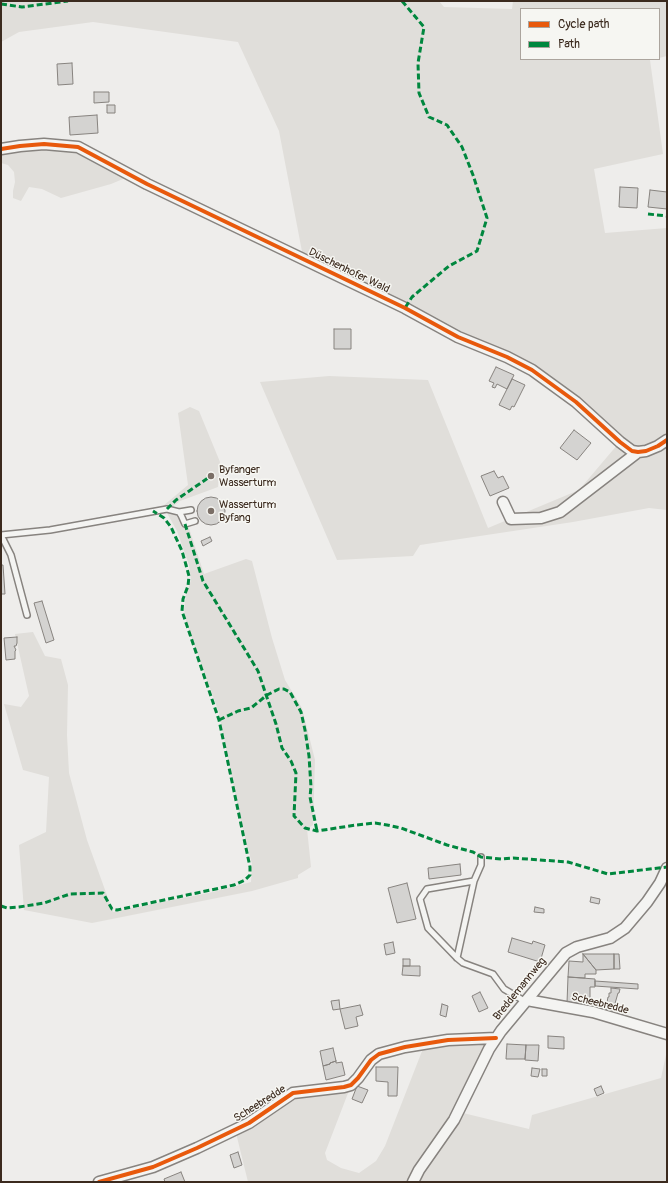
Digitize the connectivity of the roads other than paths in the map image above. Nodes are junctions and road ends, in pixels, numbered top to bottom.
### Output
1 (1, 149) edge
2 (667, 440) edge
3 (638, 452) junction
4 (503, 502) dead end
5 (191, 510) dead end
6 (178, 512) junction
7 (195, 521) dead end
8 (1, 535) edge
9 (27, 615) dead end
10 (481, 857) dead end
11 (667, 868) edge
12 (474, 881) junction
13 (456, 958) junction
14 (526, 1001) junction
15 (667, 1034) edge
16 (496, 1038) junction
17 (99, 1182) edge
18 (413, 1182) edge

1 - 3 street, Düschenhofer Wald
2 - 3 street
3 - 4 street
5 - 6 lane
6 - 7 lane
6 - 8 lane
8 - 9 lane
10 - 12 lane
11 - 14 street, Breddemannweg
12 - 13 lane
12 - 13 lane
13 - 14 lane
14 - 15 street, Scheebredde
14 - 16 street, Breddemannweg
16 - 17 street, Scheebredde
16 - 18 street, Breddemannweg

